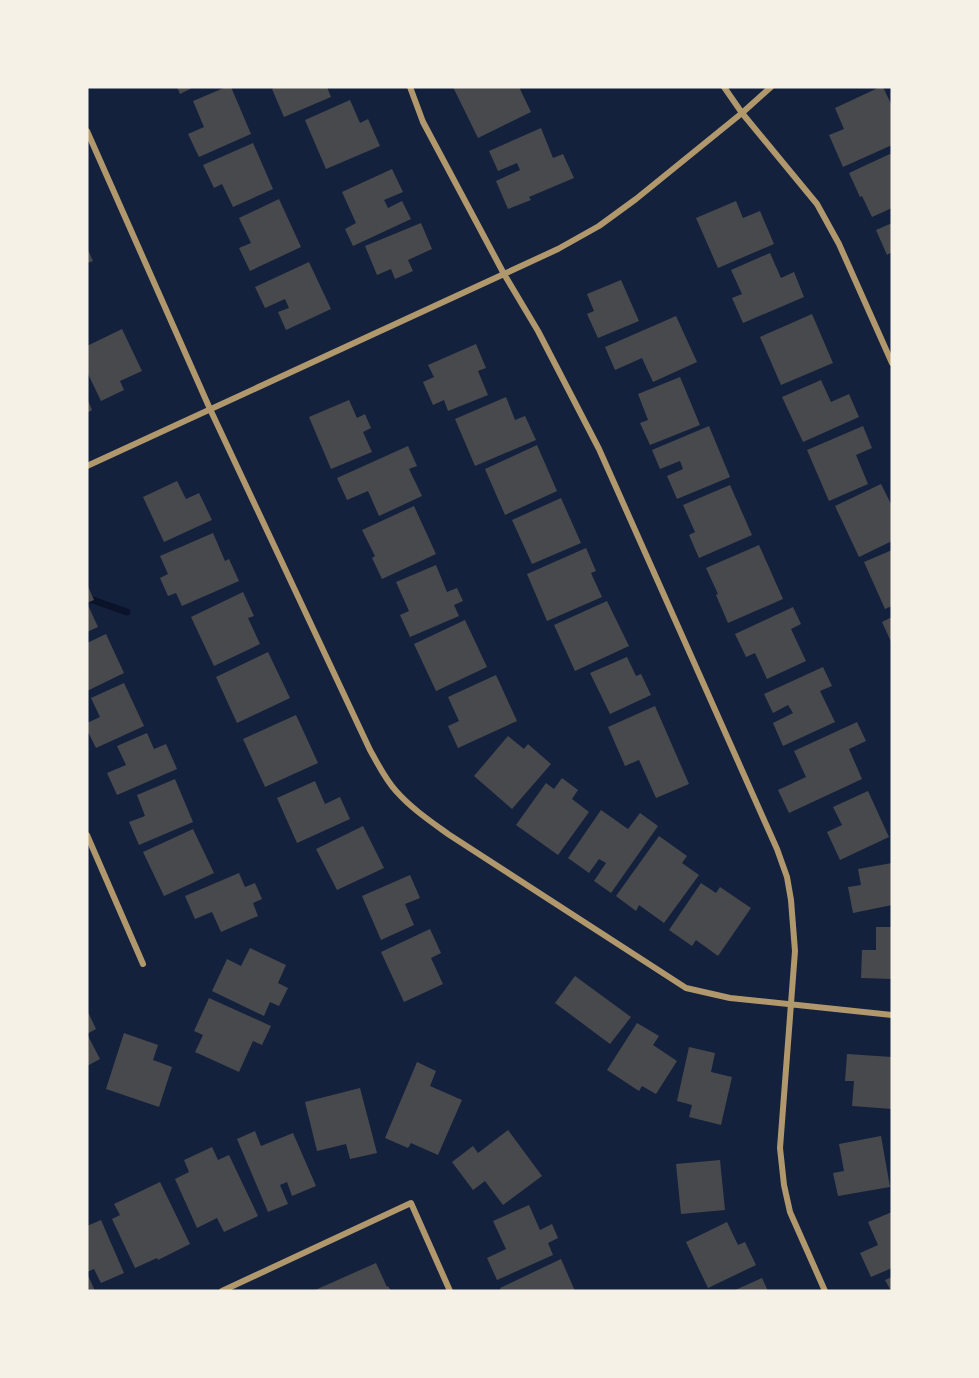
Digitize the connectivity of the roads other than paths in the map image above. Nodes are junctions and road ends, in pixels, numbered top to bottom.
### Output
1 (410, 87) edge
2 (724, 87) edge
3 (771, 87) edge
4 (742, 113) junction
5 (87, 131) edge
6 (95, 148) junction
7 (87, 151) edge
8 (504, 274) junction
9 (892, 363) edge
10 (210, 409) junction
11 (87, 466) edge
12 (87, 835) edge
13 (143, 964) dead end
14 (791, 1005) junction
15 (892, 1015) edge
16 (222, 1291) edge
17 (450, 1291) edge
18 (825, 1291) edge

1 - 8 street
2 - 4 street
3 - 4 street
4 - 8 street
4 - 9 street
5 - 6 street
6 - 7 street
6 - 10 street
8 - 10 street
8 - 14 street
10 - 11 street
10 - 14 street
12 - 13 street
14 - 15 street
14 - 18 street
16 - 17 street

